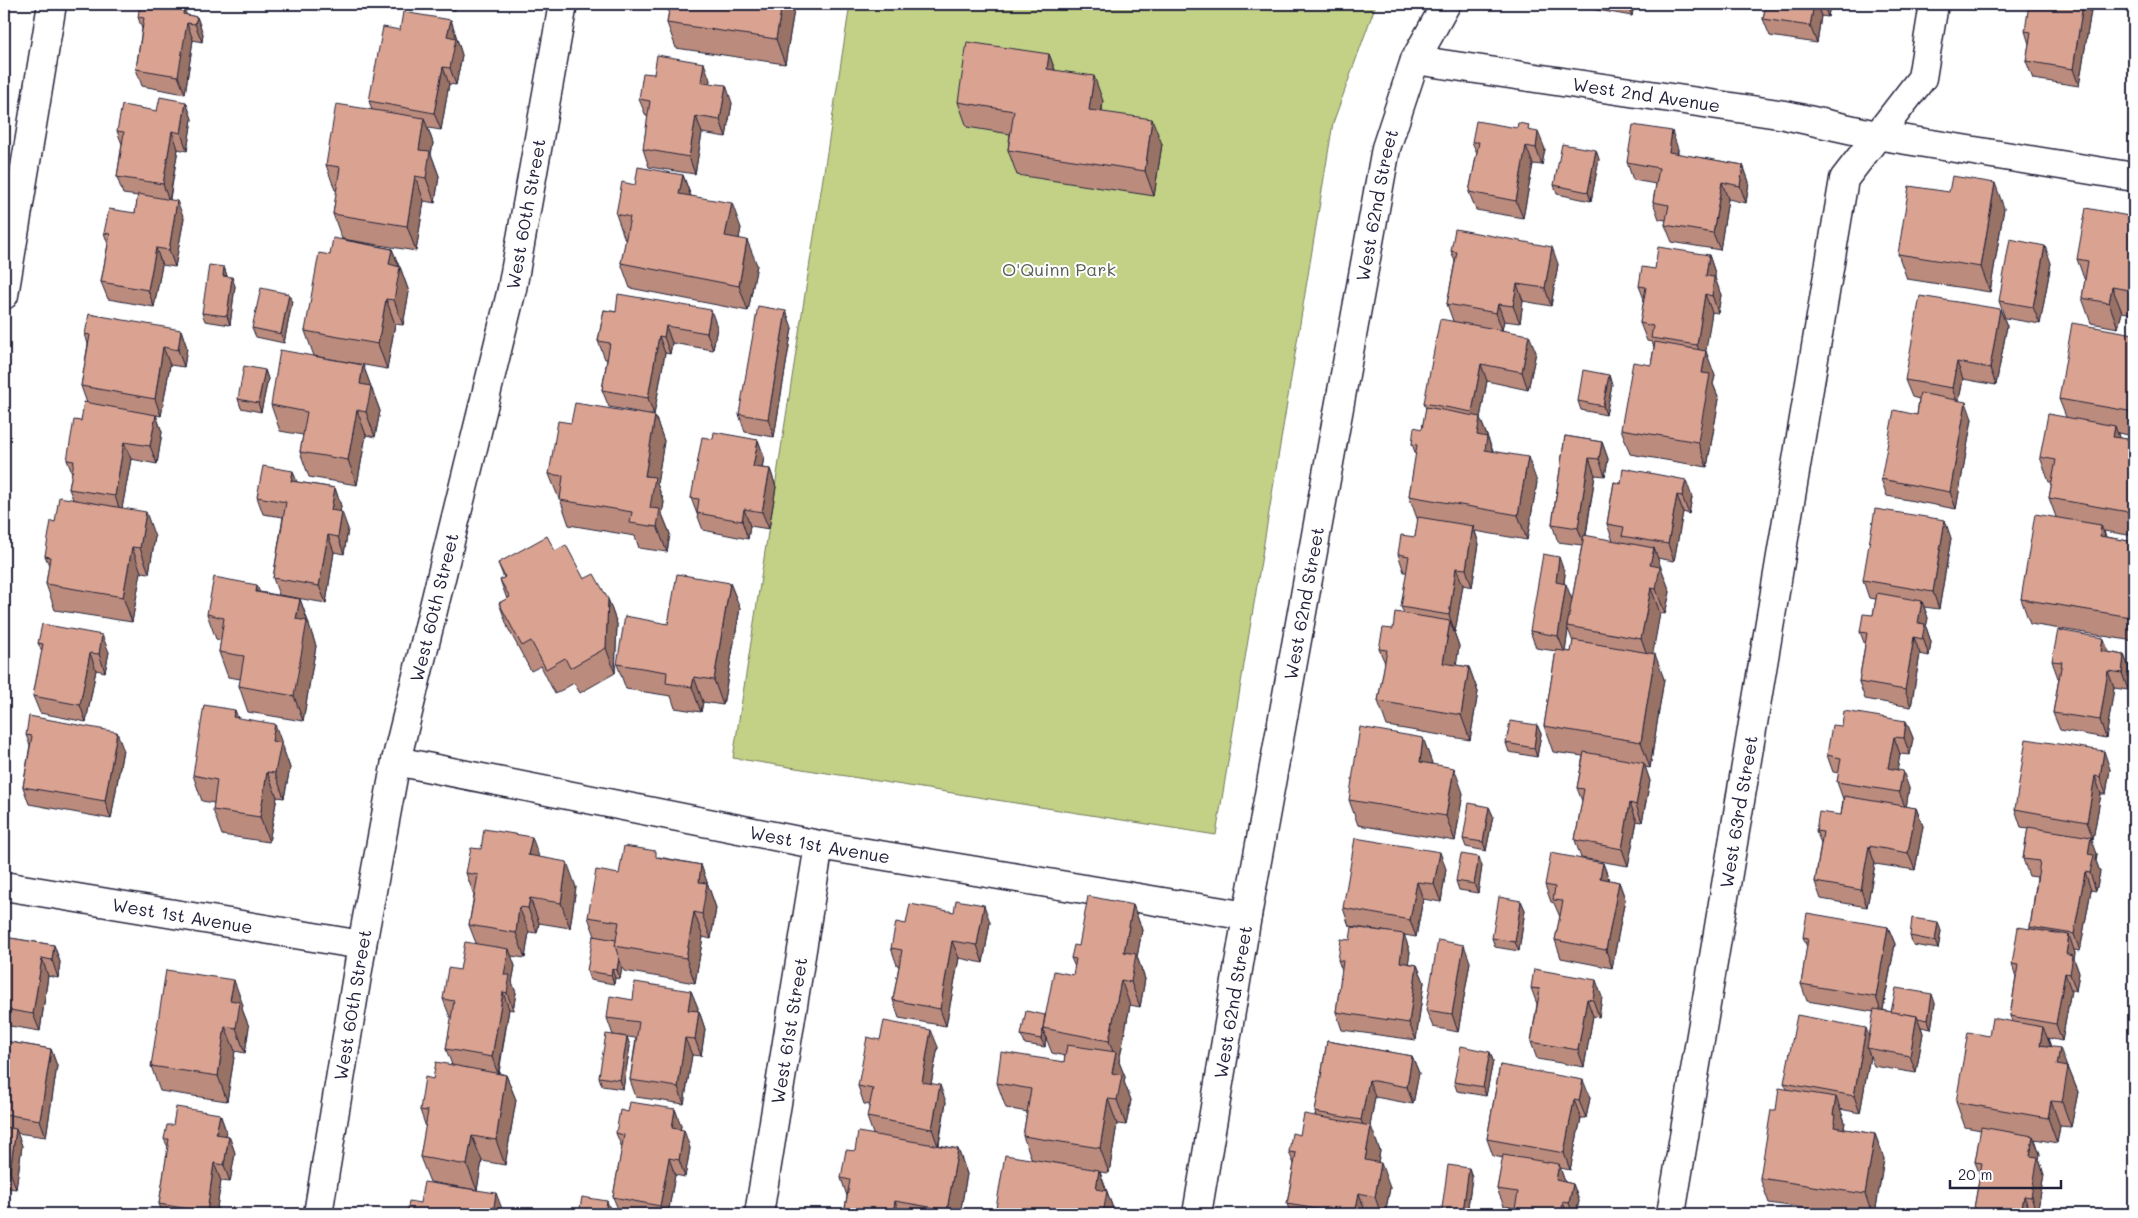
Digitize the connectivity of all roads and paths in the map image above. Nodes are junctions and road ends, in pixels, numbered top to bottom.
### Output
1 (52, 4) edge
2 (563, 4) edge
3 (1446, 4) edge
4 (1934, 4) edge
5 (1415, 60) junction
6 (1876, 135) junction
7 (2134, 178) edge
8 (4, 295) edge
9 (396, 761) junction
10 (819, 845) junction
11 (4, 886) edge
12 (1247, 916) junction
13 (362, 944) junction
14 (318, 1214) edge
15 (759, 1214) edge
16 (1197, 1214) edge
17 (1671, 1214) edge

1 - 8 street
2 - 9 street, West 60th Street
3 - 5 street, West 62nd Street
4 - 6 street
5 - 6 street, West 2nd Avenue
5 - 12 street, West 62nd Street
6 - 7 street, West 2nd Avenue
6 - 17 street, West 63rd Street
9 - 10 street, West 1st Avenue
9 - 13 street, West 60th Street
10 - 12 street, West 1st Avenue
10 - 15 street, West 61st Street
11 - 13 street, West 1st Avenue
12 - 16 street, West 62nd Street
13 - 14 street, West 60th Street

